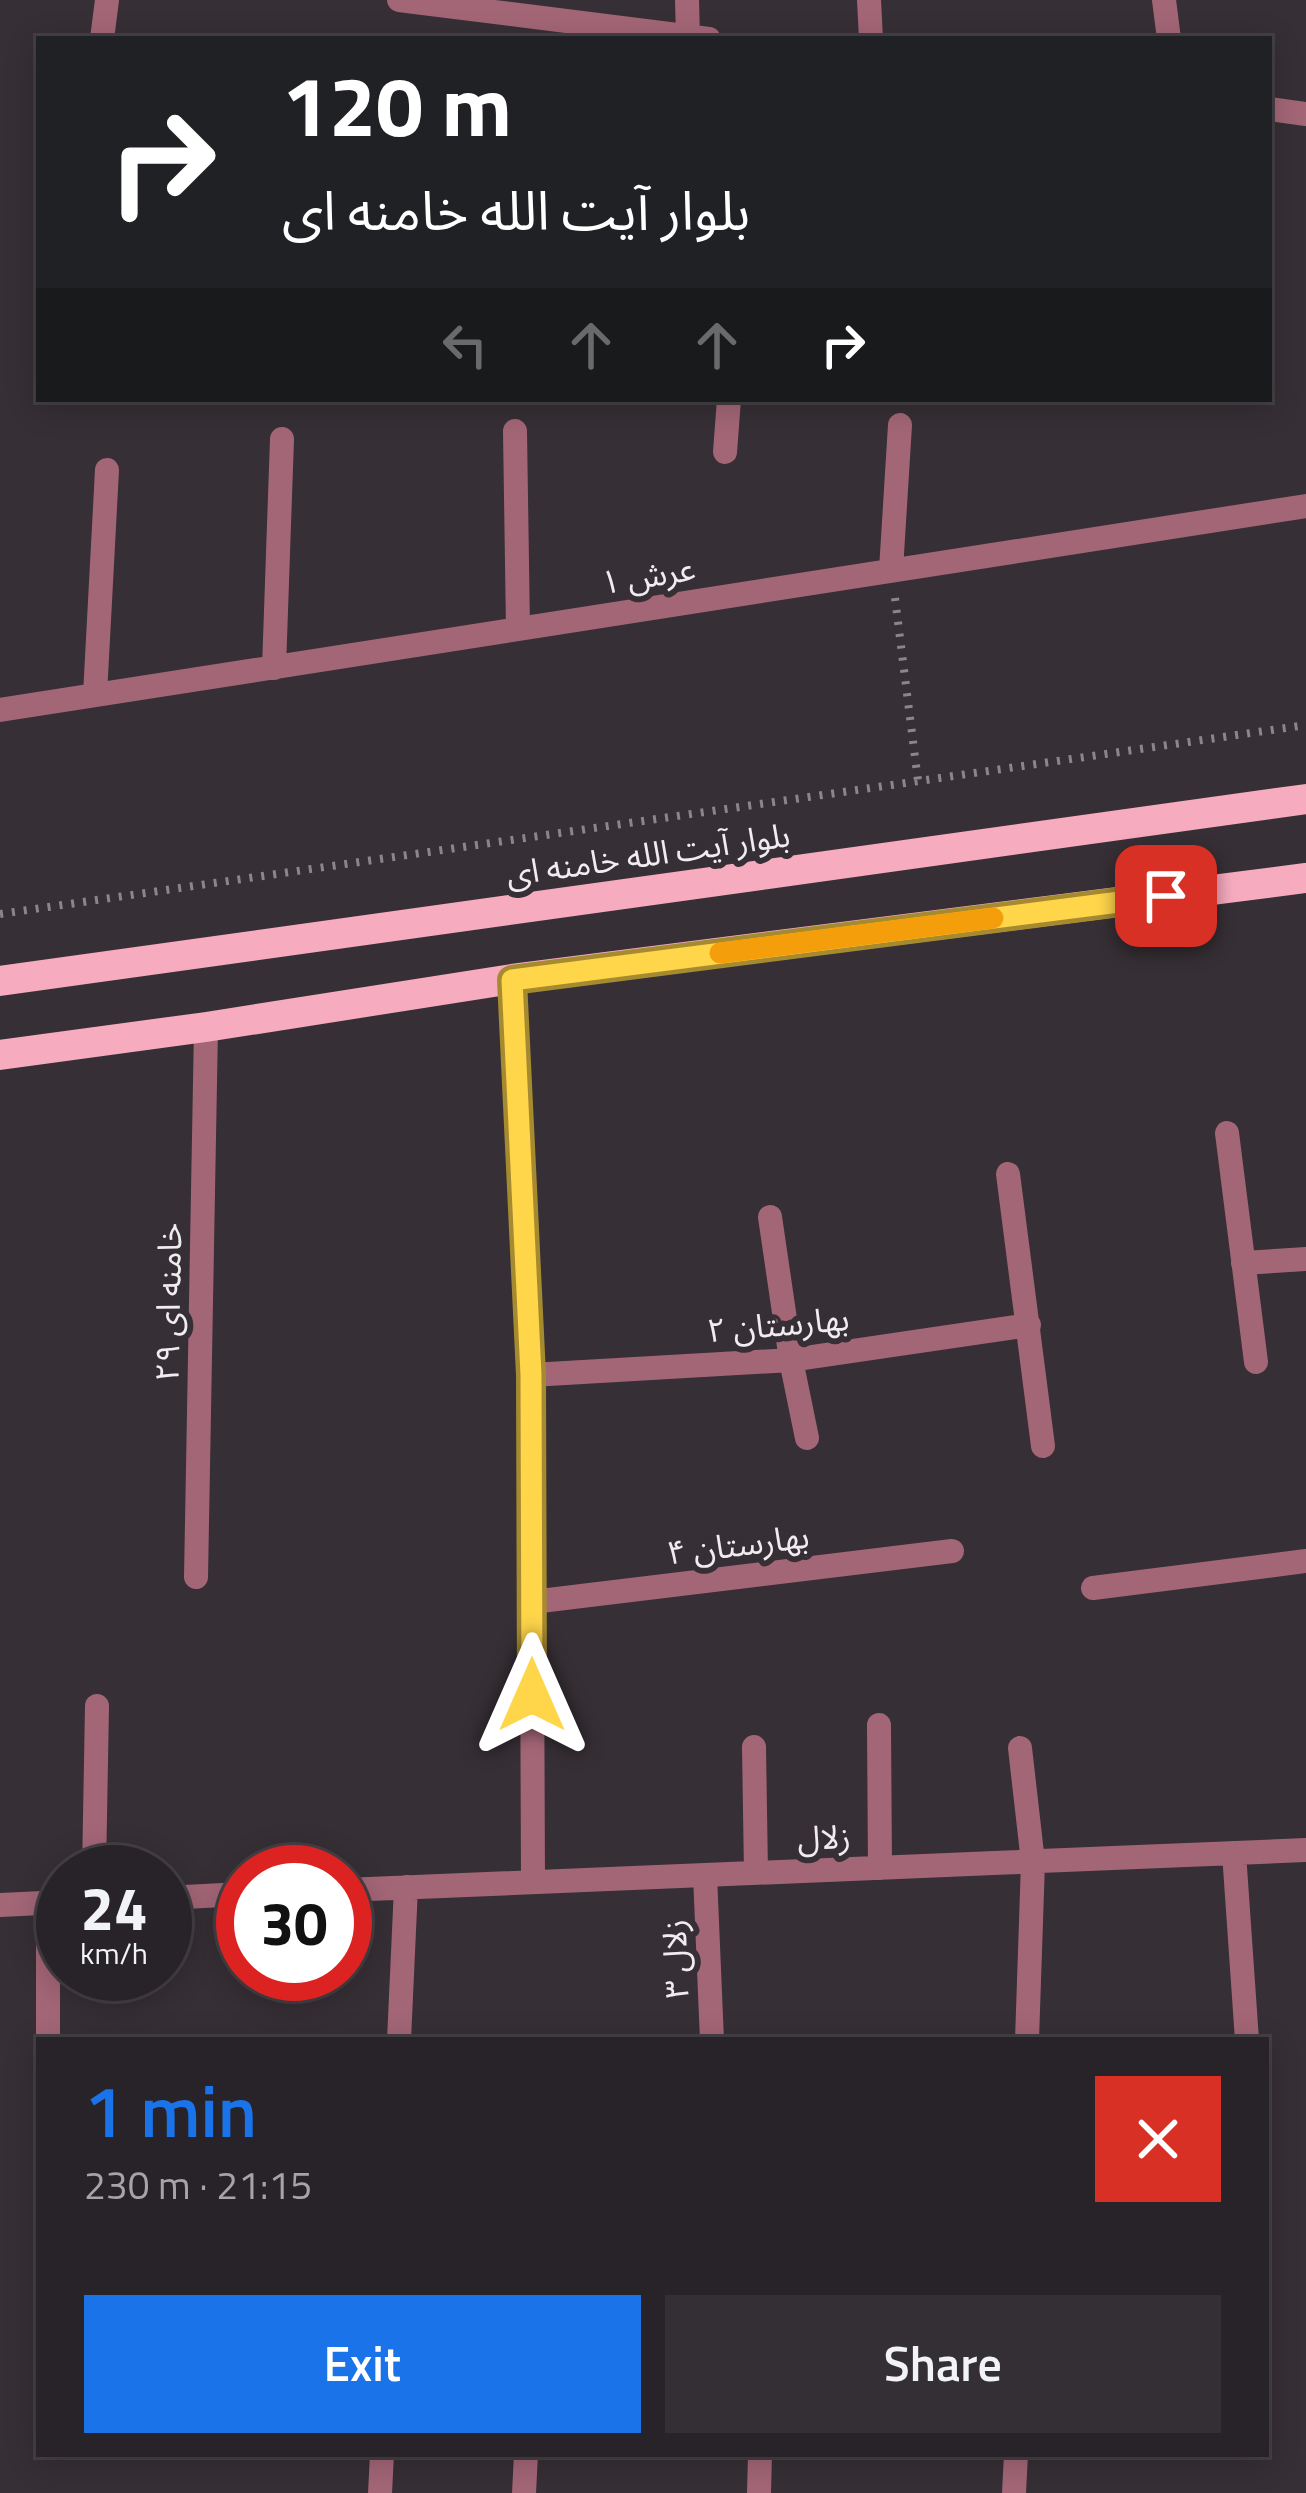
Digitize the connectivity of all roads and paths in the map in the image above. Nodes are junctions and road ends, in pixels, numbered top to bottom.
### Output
1 (107, 0) edge
2 (399, 0) edge
3 (687, 0) edge
4 (869, 0) edge
5 (1164, 0) edge
6 (450, 3) edge
7 (489, 11) junction
8 (102, 36) edge
9 (485, 36) edge
10 (683, 36) edge
11 (698, 36) edge
12 (871, 36) edge
13 (1169, 36) edge
14 (1272, 110) edge
15 (1306, 114) edge
16 (729, 402) edge
17 (900, 425) dead end
18 (515, 431) dead end
19 (282, 439) dead end
20 (725, 452) dead end
21 (107, 470) dead end
22 (1306, 506) edge
23 (892, 570) junction
24 (518, 629) junction
25 (274, 668) junction
26 (95, 695) junction
27 (0, 710) edge
28 (1306, 724) edge
29 (918, 781) junction
30 (1306, 799) edge
31 (1306, 878) edge
32 (0, 914) edge
33 (512, 980) junction
34 (0, 981) edge
35 (206, 1027) junction
36 (0, 1055) edge
37 (1227, 1133) dead end
38 (1008, 1174) dead end
39 (770, 1217) dead end
40 (1306, 1259) edge
41 (1243, 1264) junction
42 (1029, 1325) junction
43 (790, 1360) junction
44 (1256, 1362) dead end
45 (531, 1375) junction
46 (807, 1438) dead end
47 (1043, 1447) dead end
48 (952, 1551) dead end
49 (1306, 1561) edge
50 (196, 1577) dead end
51 (1093, 1588) dead end
52 (532, 1602) junction
53 (97, 1706) dead end
54 (879, 1726) dead end
55 (754, 1747) dead end
56 (1020, 1748) dead end
57 (94, 1845) edge
58 (1306, 1850) edge
59 (1234, 1853) junction
60 (1033, 1862) junction
61 (880, 1868) junction
62 (756, 1873) junction
63 (705, 1875) junction
64 (532, 1882) junction
65 (406, 1887) junction
66 (372, 1889) edge
67 (36, 1904) edge
68 (0, 1905) edge
69 (50, 2001) edge
70 (48, 2037) edge
71 (399, 2037) edge
72 (712, 2037) edge
73 (1028, 2037) edge
74 (1246, 2037) edge
75 (382, 2457) edge
76 (526, 2457) edge
77 (760, 2457) edge
78 (1016, 2457) edge
79 (380, 2493) edge
80 (524, 2493) edge
81 (759, 2493) edge
82 (1014, 2493) edge

1 - 8 street
2 - 6 street
3 - 11 street
4 - 12 street
5 - 13 street
6 - 7 street
7 - 9 street
7 - 10 street
14 - 15 street
16 - 20 street
17 - 23 street
18 - 24 street
19 - 25 street
21 - 26 street
22 - 23 street, عرش ۱
23 - 24 street, عرش ۱
23 - 29 path
24 - 25 street, عرش ۱
25 - 26 street, عرش ۱
26 - 27 street, عرش ۱
28 - 29 path
29 - 32 path
30 - 34 main road, بلوار آیت الله خامنه ای
31 - 33 main road
33 - 35 main road
33 - 45 street
35 - 36 main road
35 - 50 street, خامنه ای ۲۹
37 - 41 street
38 - 42 street
39 - 43 street
40 - 41 street
41 - 44 street
42 - 43 street, بهارستان ۲
42 - 47 street
43 - 45 street, بهارستان ۲
43 - 46 street
45 - 52 street
48 - 52 street, بهارستان ۴
49 - 51 street
52 - 64 street
53 - 57 street
54 - 61 street
55 - 62 street
56 - 60 street
58 - 59 street, زلال
59 - 60 street, زلال
59 - 74 street
60 - 61 street, زلال
60 - 73 street
61 - 62 street, زلال
62 - 63 street, زلال
63 - 64 street, زلال
63 - 72 street, ۳ زلال
64 - 65 street, زلال
65 - 66 street, زلال
65 - 71 street
67 - 68 street
69 - 70 street
75 - 79 street
76 - 80 street
77 - 81 street
78 - 82 street

